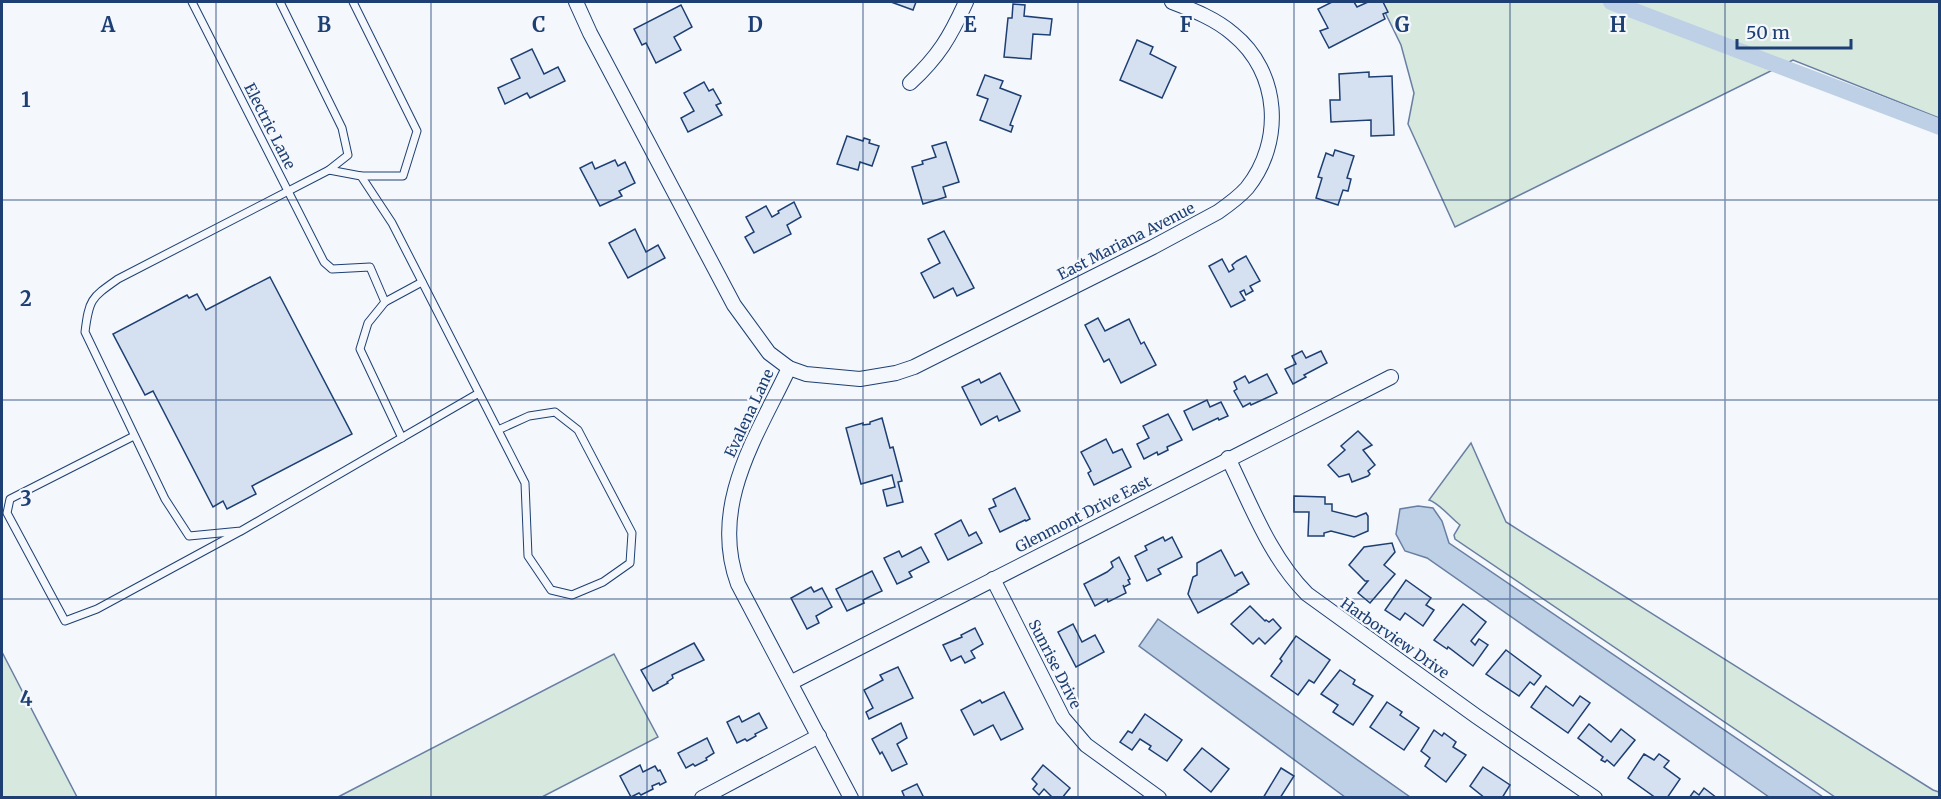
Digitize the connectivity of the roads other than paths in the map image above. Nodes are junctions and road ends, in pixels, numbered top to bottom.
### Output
1 (192, 2) edge
2 (280, 2) edge
3 (353, 2) edge
4 (576, 2) edge
5 (966, 2) edge
6 (1172, 2) edge
7 (910, 83) dead end
8 (329, 170) junction
9 (361, 176) junction
10 (288, 190) junction
11 (422, 282) junction
12 (385, 302) junction
13 (789, 368) junction
14 (1391, 377) dead end
15 (479, 393) junction
16 (498, 430) junction
17 (134, 436) junction
18 (402, 438) junction
19 (1228, 458) junction
20 (241, 531) junction
21 (993, 579) junction
22 (792, 682) junction
23 (819, 736) junction
24 (702, 798) edge
25 (851, 798) edge
26 (1159, 798) edge
27 (1595, 798) edge

1 - 10 lane, Electric Lane
2 - 8 lane
3 - 9 lane
4 - 13 street, Evalena Lane
5 - 7 street
6 - 13 street, East Mariana Avenue
8 - 9 lane
8 - 10 lane
9 - 11 lane
10 - 12 lane, Electric Lane
10 - 17 lane
11 - 12 lane
11 - 15 lane
12 - 18 lane
13 - 22 street, Evalena Lane
14 - 19 street, Glenmont Drive East
15 - 16 lane
15 - 18 lane
16 - 16 lane
17 - 20 lane
17 - 20 lane
18 - 20 lane
19 - 21 street, Glenmont Drive East
19 - 27 street, Harborview Drive
21 - 22 street, Glenmont Drive East
21 - 26 street, Sunrise Drive
22 - 23 street, Evalena Lane
23 - 24 street
23 - 25 street, Evalena Lane

